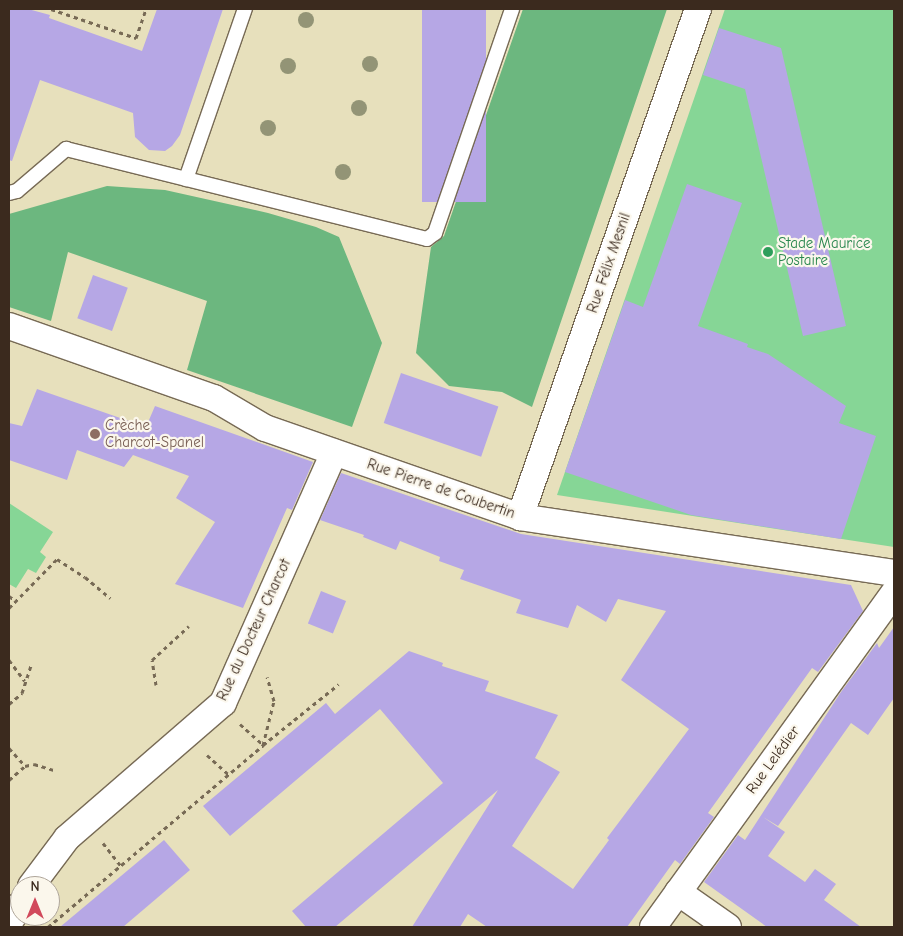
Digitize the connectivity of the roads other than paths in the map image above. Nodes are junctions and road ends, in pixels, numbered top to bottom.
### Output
1 (245, 9) edge
2 (512, 9) edge
3 (698, 9) edge
4 (186, 179) junction
5 (9, 193) edge
6 (9, 326) edge
7 (334, 452) junction
8 (520, 517) junction
9 (894, 573) edge
10 (894, 593) edge
11 (39, 876) edge
12 (678, 892) junction
13 (653, 927) edge
14 (728, 927) edge

1 - 4 lane
2 - 4 lane
3 - 8 street, Rue Félix Mesnil
4 - 5 lane
6 - 7 street, Rue Pierre de Coubertin
7 - 8 street, Rue Pierre de Coubertin
7 - 11 street, Rue du Docteur Charcot
8 - 9 street, Rue Pierre de Coubertin
10 - 12 street, Rue Lelédier
12 - 13 street, Rue Lelédier
12 - 14 street

